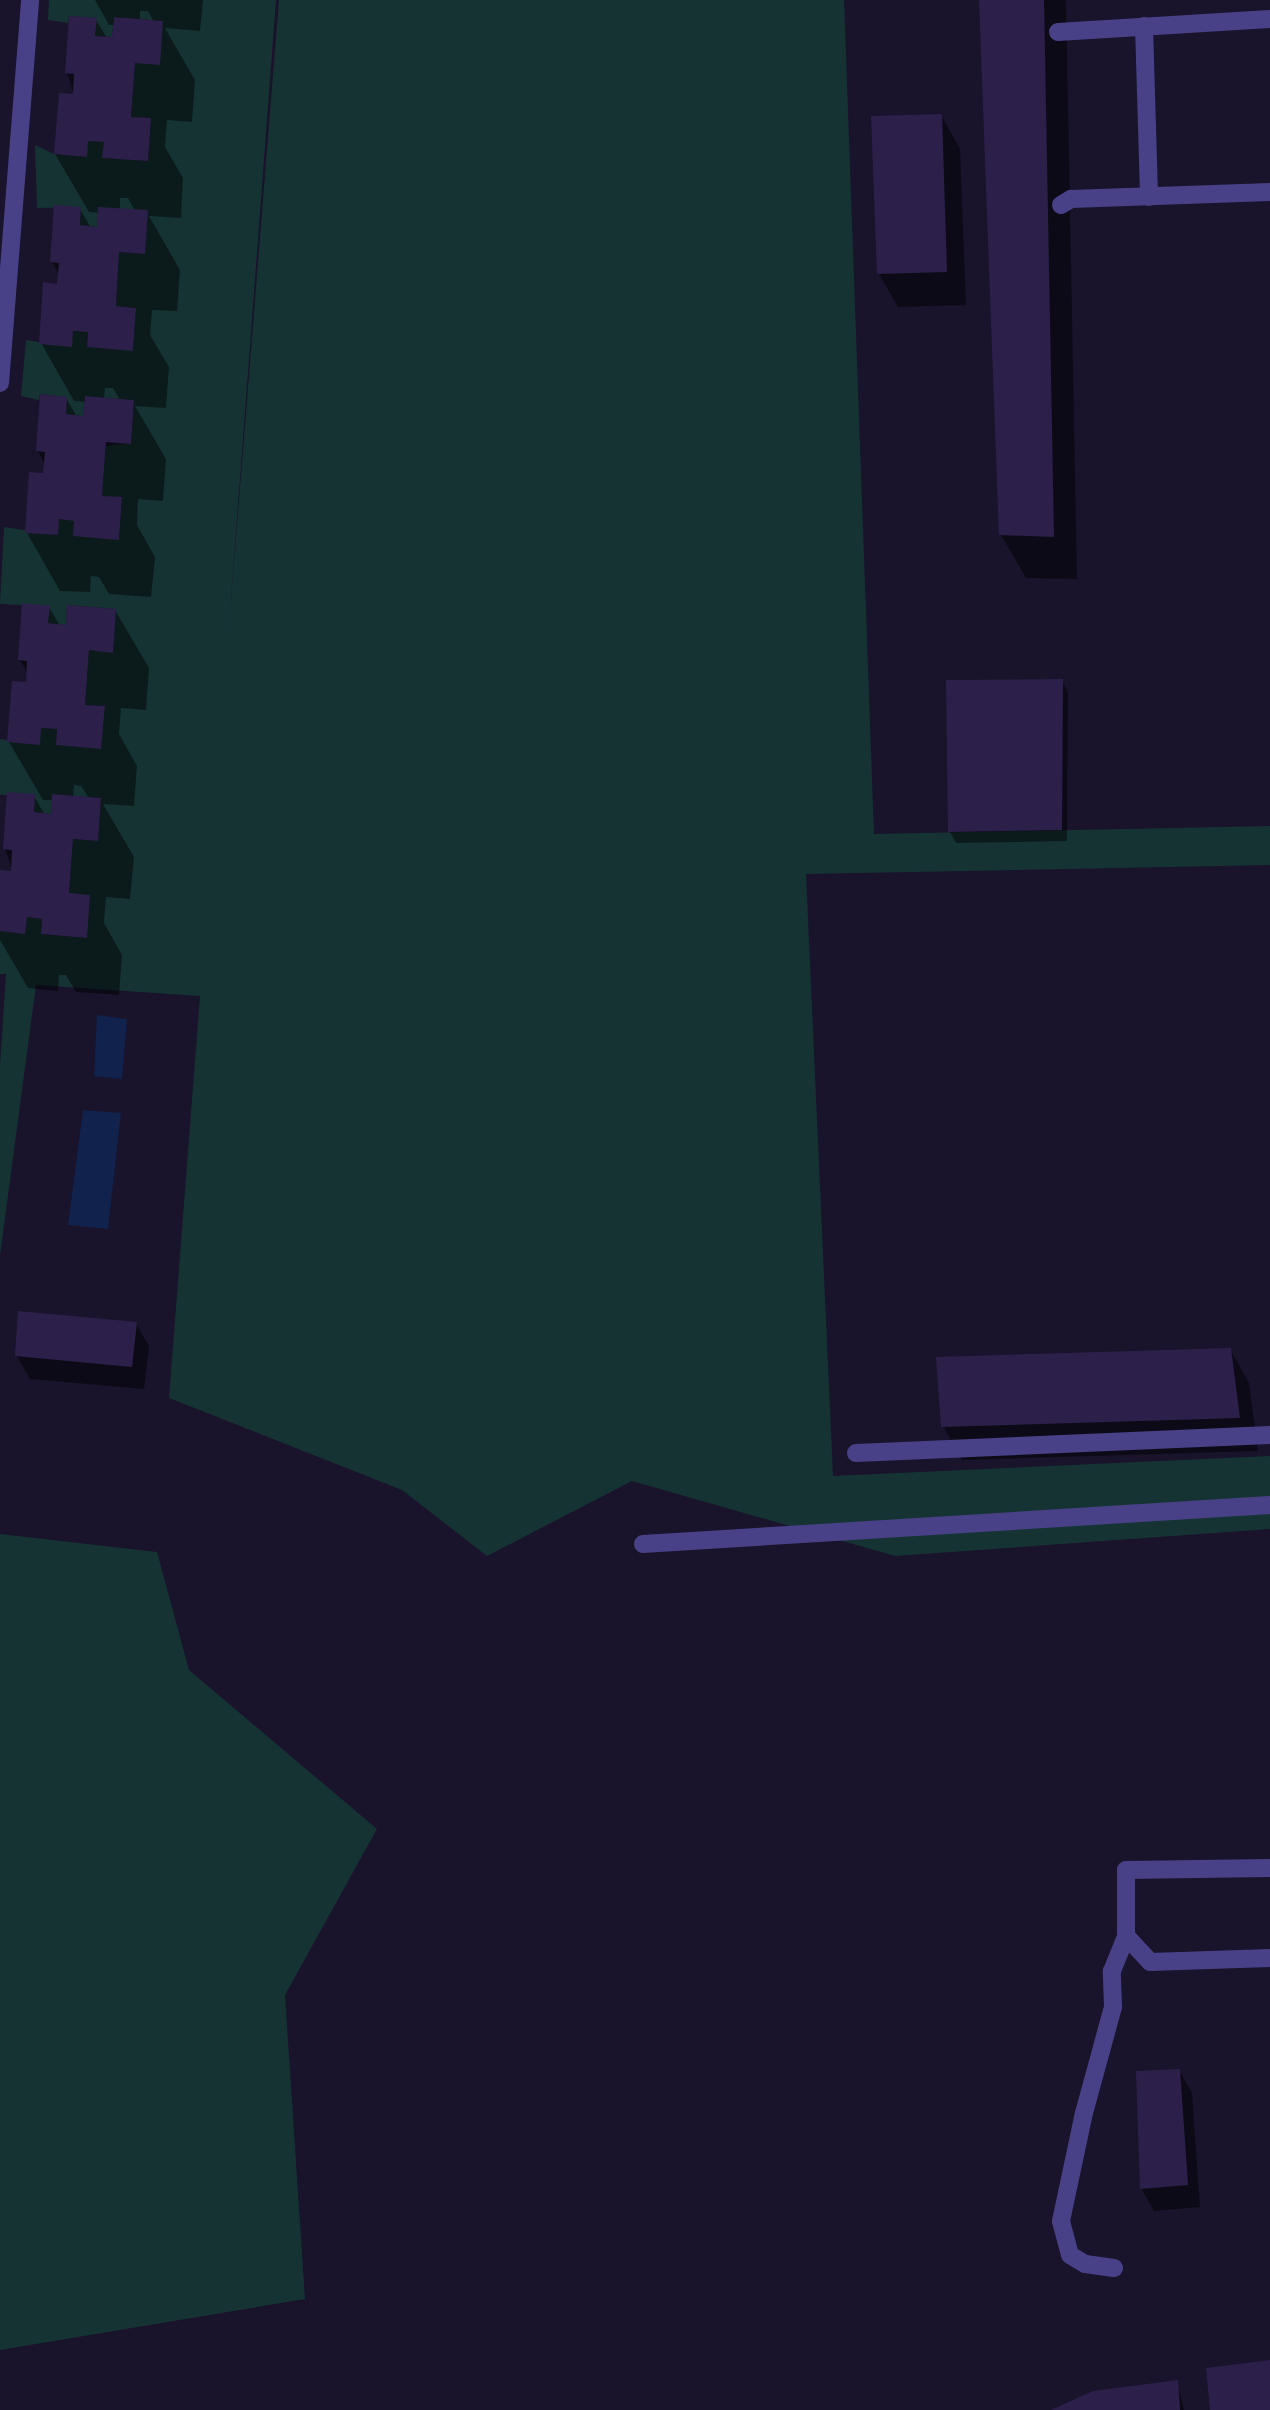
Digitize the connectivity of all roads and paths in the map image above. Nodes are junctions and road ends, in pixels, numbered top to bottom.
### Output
1 (30, 0) edge
2 (1270, 19) edge
3 (1144, 26) junction
4 (1058, 32) dead end
5 (1270, 192) edge
6 (1149, 197) junction
7 (1061, 205) dead end
8 (0, 383) edge
9 (1270, 1435) edge
10 (856, 1453) dead end
11 (1270, 1505) edge
12 (643, 1544) dead end
13 (1270, 1868) edge
14 (1126, 1936) junction
15 (1270, 1958) edge
16 (1114, 2268) dead end

1 - 8 street
2 - 3 street
3 - 4 street
3 - 6 street
5 - 6 street
6 - 7 street
9 - 10 street
11 - 12 street
13 - 14 street
14 - 15 street
14 - 16 street

